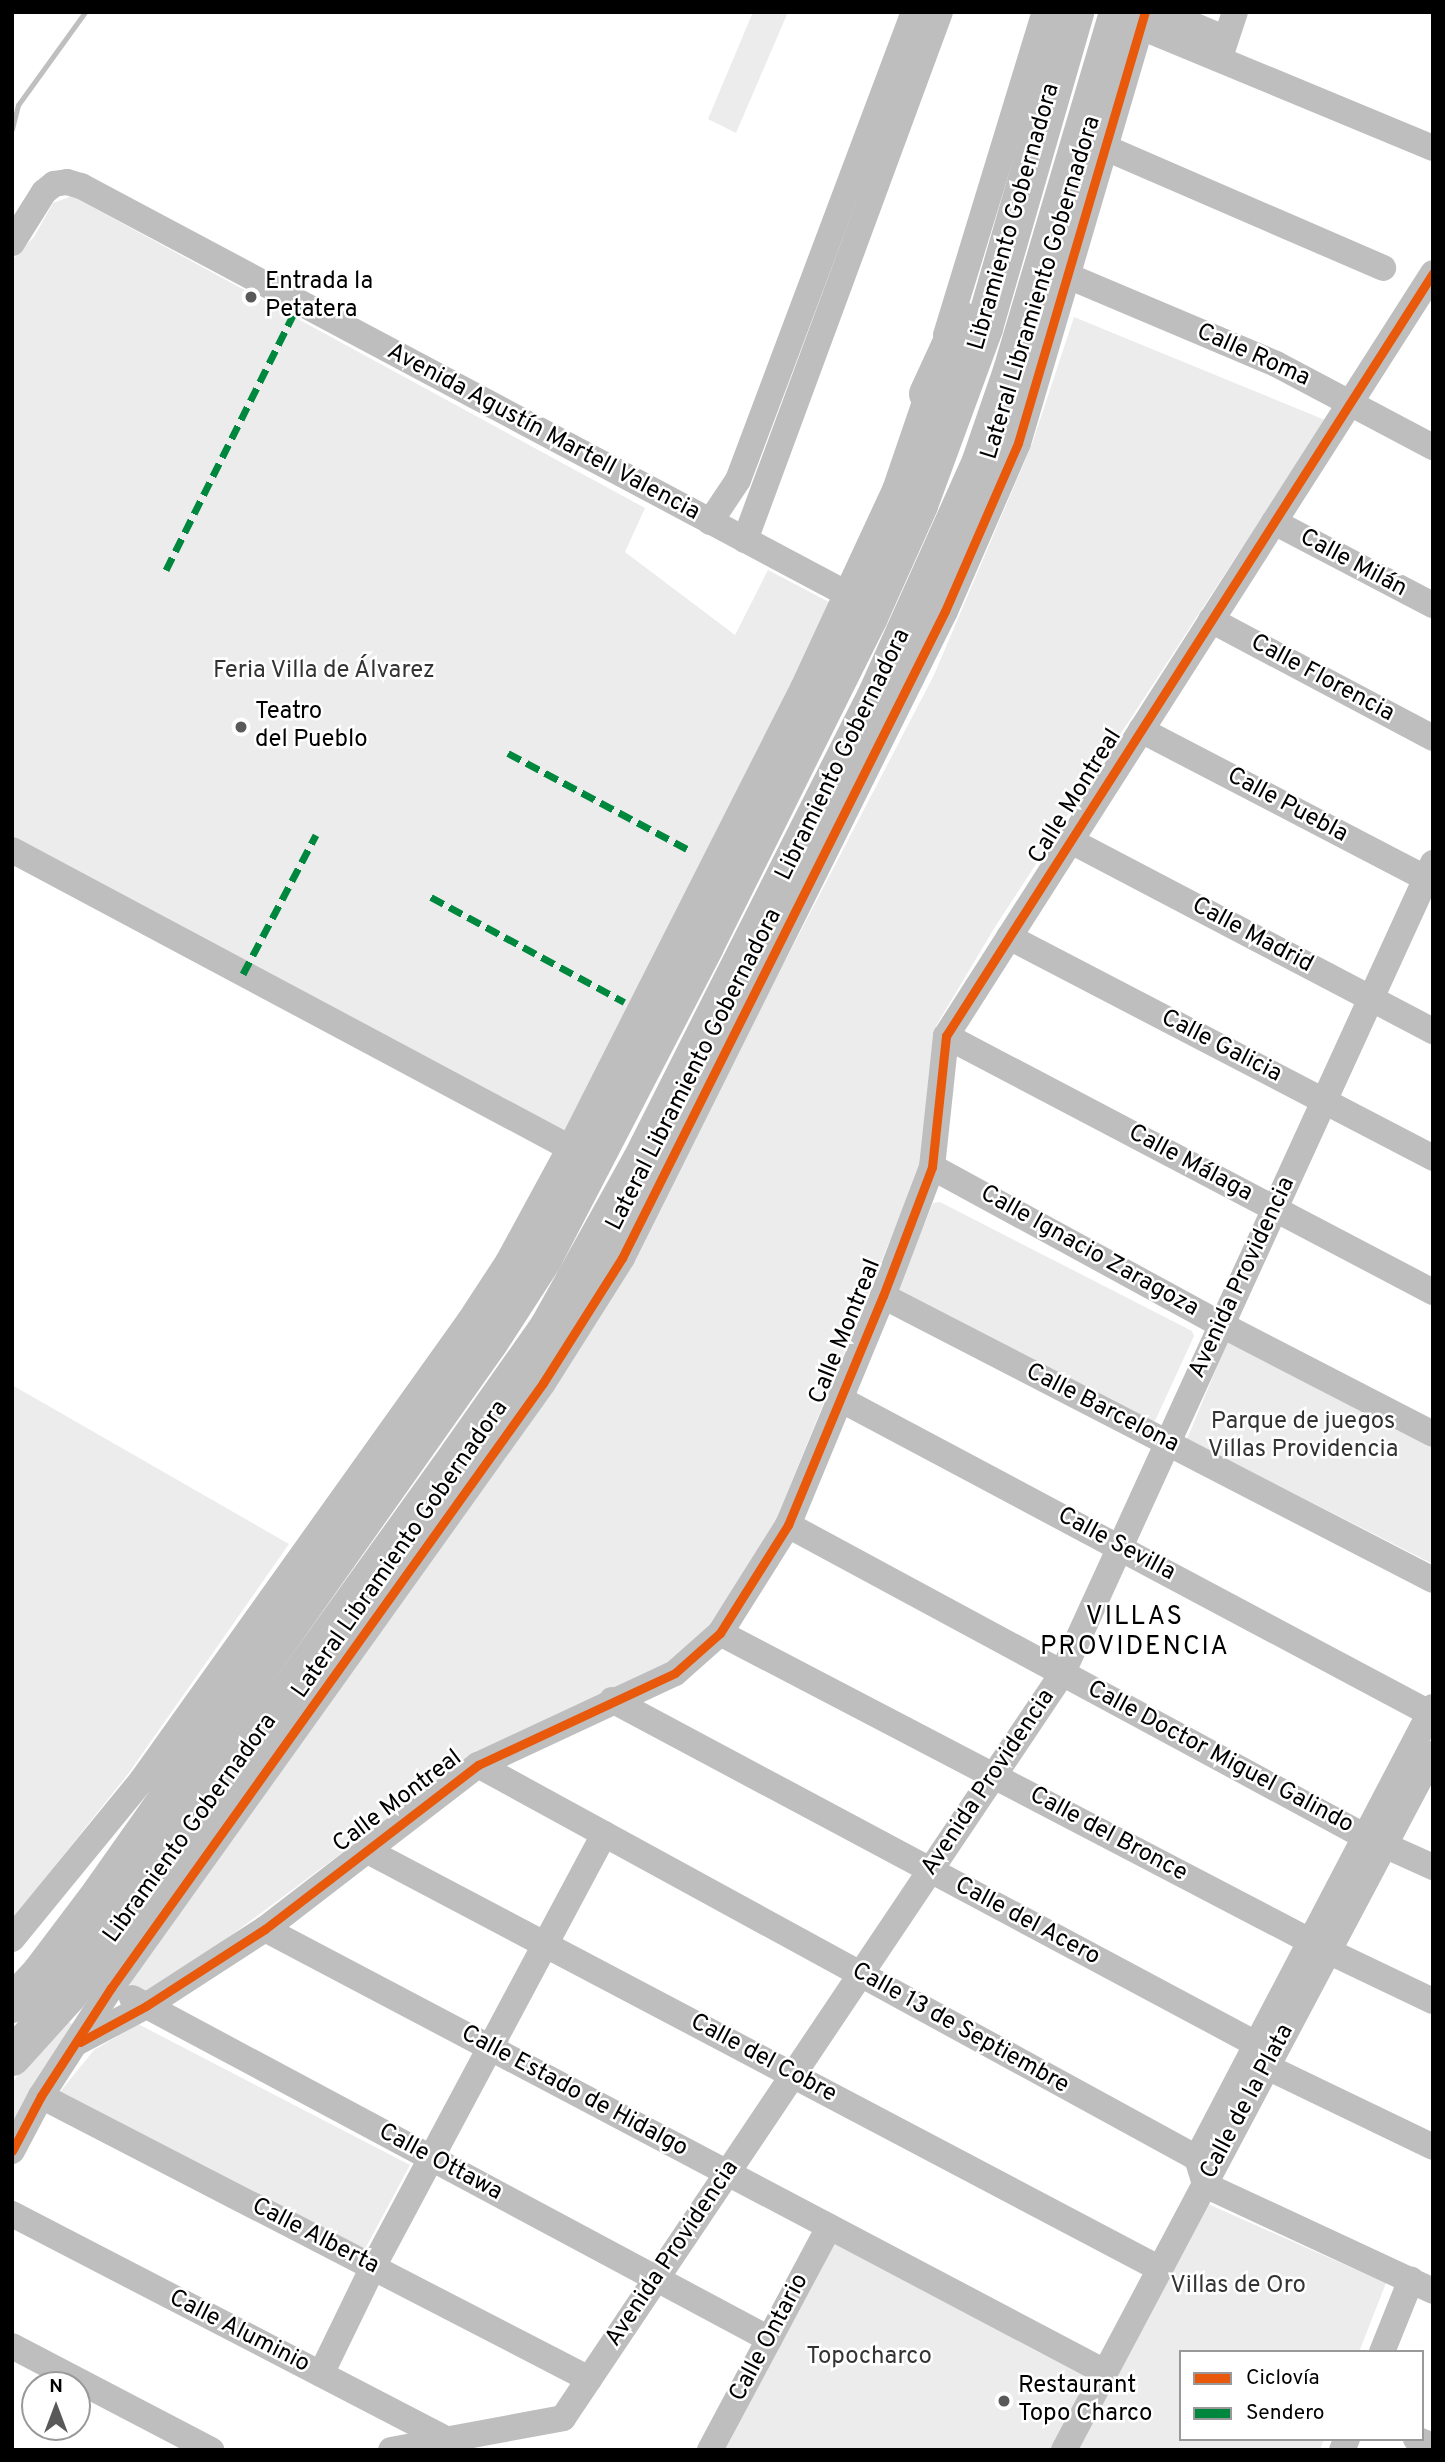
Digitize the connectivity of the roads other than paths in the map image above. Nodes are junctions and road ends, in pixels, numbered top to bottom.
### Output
1 (914, 12) edge
2 (940, 12) edge
3 (1045, 12) edge
4 (1074, 12) edge
5 (1235, 12) edge
6 (1142, 16) edge
7 (1223, 49) junction
8 (1106, 148) junction
9 (1433, 148) edge
10 (863, 186) junction
11 (1018, 204) junction
12 (12, 243) edge
13 (1383, 268) dead end
14 (1433, 273) edge
15 (1068, 276) junction
16 (928, 394) junction
17 (1350, 402) junction
18 (1433, 447) edge
19 (710, 522) junction
20 (1274, 522) junction
21 (745, 540) junction
22 (860, 601) junction
23 (1433, 605) edge
24 (1211, 620) junction
25 (1141, 730) junction
26 (1433, 737) edge
27 (1071, 841) junction
28 (12, 850) edge
29 (1430, 875) edge
30 (784, 878) junction
31 (1009, 937) junction
32 (778, 949) junction
33 (1371, 998) junction
34 (1433, 1031) edge
35 (946, 1036) junction
36 (1324, 1101) junction
37 (582, 1155) junction
38 (1433, 1158) edge
39 (932, 1167) junction
40 (1275, 1209) junction
41 (1433, 1292) edge
42 (883, 1296) junction
43 (1222, 1325) junction
44 (839, 1399) junction
45 (1433, 1434) edge
46 (1167, 1444) junction
47 (788, 1525) junction
48 (1120, 1547) junction
49 (1433, 1580) edge
50 (720, 1633) junction
51 (1062, 1674) junction
52 (612, 1700) junction
53 (1432, 1711) edge
54 (1433, 1754) edge
55 (478, 1765) junction
56 (994, 1776) junction
57 (604, 1834) junction
58 (1374, 1841) junction
59 (366, 1850) junction
60 (1433, 1867) edge
61 (930, 1870) junction
62 (265, 1929) junction
63 (12, 1940) edge
64 (545, 1944) junction
65 (1319, 1946) junction
66 (860, 1974) junction
67 (111, 1987) junction
68 (1433, 2001) edge
69 (12, 2004) edge
70 (146, 2006) junction
71 (78, 2042) junction
72 (492, 2049) junction
73 (1261, 2056) junction
74 (12, 2057) edge
75 (793, 2075) junction
76 (41, 2096) junction
77 (1433, 2147) edge
78 (12, 2151) edge
79 (431, 2158) junction
80 (1197, 2158) junction
81 (727, 2173) junction
82 (1205, 2185) junction
83 (12, 2214) edge
84 (829, 2227) junction
85 (373, 2267) junction
86 (1160, 2269) junction
87 (656, 2279) junction
88 (1422, 2286) edge
89 (769, 2339) junction
90 (12, 2346) edge
91 (1383, 2350) edge
92 (1105, 2372) junction
93 (321, 2374) junction
94 (589, 2379) junction
95 (455, 2444) edge
96 (211, 2450) edge
97 (391, 2450) edge
98 (710, 2450) edge
99 (1064, 2450) edge

1 - 10 street
2 - 10 street
3 - 16 street
4 - 11 highway, Libramiento Gobernadora
5 - 7 street
6 - 7 street
6 - 8 street, Lateral Libramiento Gobernadora
6 - 30 highway, Libramiento Gobernadora
7 - 9 street
8 - 13 street
8 - 15 street, Lateral Libramiento Gobernadora
10 - 19 street
10 - 21 street
11 - 16 highway
11 - 22 highway, Libramiento Gobernadora
12 - 19 street, Avenida Agustín Martell Valencia
14 - 17 street, Calle Montreal
15 - 17 street, Calle Roma
15 - 32 street, Lateral Libramiento Gobernadora
16 - 22 street
17 - 18 street, Calle Roma
17 - 20 street, Calle Montreal
19 - 21 street, Avenida Agustín Martell Valencia
20 - 23 street, Calle Milán
20 - 24 street, Calle Montreal
21 - 22 street, Avenida Agustín Martell Valencia
22 - 37 highway, Libramiento Gobernadora
24 - 25 street, Calle Montreal
24 - 26 street, Calle Florencia
25 - 27 street, Calle Montreal
25 - 29 street, Calle Puebla
27 - 31 street, Calle Montreal
27 - 33 street, Calle Madrid
28 - 37 street
29 - 33 street, Avenida Providencia
30 - 32 highway
30 - 74 highway, Libramiento Gobernadora
31 - 35 street, Calle Montreal
31 - 36 street, Calle Galicia
32 - 67 street, Lateral Libramiento Gobernadora
33 - 34 street, Calle Madrid
33 - 36 street, Avenida Providencia
35 - 39 street, Calle Montreal
35 - 40 street, Calle Málaga
36 - 38 street, Calle Galicia
36 - 40 street, Avenida Providencia
37 - 63 street
37 - 69 highway, Libramiento Gobernadora
39 - 42 street, Calle Montreal
39 - 43 street, Calle Ignacio Zaragoza
40 - 41 street, Calle Málaga
40 - 43 street, Avenida Providencia
42 - 44 street, Calle Montreal
42 - 46 street, Calle Barcelona
43 - 45 street, Calle Ignacio Zaragoza
43 - 46 street, Avenida Providencia
44 - 47 street, Calle Montreal
44 - 48 street, Calle Sevilla
46 - 48 street, Avenida Providencia
46 - 49 street, Calle Barcelona
47 - 50 street, Calle Montreal
47 - 51 street, Calle Doctor Miguel Galindo
48 - 51 street, Avenida Providencia
48 - 53 street, Calle Sevilla
50 - 52 street, Calle Montreal
50 - 56 street, Calle del Bronce
51 - 56 street, Avenida Providencia
51 - 58 street, Calle Doctor Miguel Galindo
52 - 55 street, Calle Montreal
52 - 61 street, Calle del Acero
53 - 58 street, Calle de la Plata
54 - 58 street, Calle de la Plata
55 - 57 street, Calle 13 de Septiembre
55 - 59 street, Calle Montreal
56 - 61 street, Avenida Providencia
56 - 65 street, Calle del Bronce
57 - 64 street
57 - 66 street, Calle 13 de Septiembre
58 - 60 street, Calle Doctor Miguel Galindo
58 - 65 street, Calle de la Plata
59 - 62 street, Calle Montreal
59 - 64 street, Calle del Cobre
61 - 66 street, Avenida Providencia
61 - 73 street, Calle del Acero
62 - 70 street, Calle Montreal
62 - 72 street, Calle Estado de Hidalgo
64 - 72 street
64 - 75 street, Calle del Cobre
65 - 68 street, Calle del Bronce
65 - 73 street, Calle de la Plata
66 - 75 street, Avenida Providencia
66 - 80 street, Calle 13 de Septiembre
67 - 70 street, Calle Ottawa
67 - 71 street, Lateral Libramiento Gobernadora
70 - 71 street, Calle Montreal
70 - 79 street, Calle Ottawa
71 - 76 street, Calle Montreal
72 - 79 street
72 - 81 street, Calle Estado de Hidalgo
73 - 77 street, Calle del Acero
73 - 80 street, Calle de la Plata
73 - 82 street, Calle de la Plata
75 - 81 street, Avenida Providencia
75 - 86 street, Calle del Cobre
76 - 78 street, Calle Montreal
76 - 85 street, Calle Alberta
79 - 85 street
79 - 87 street, Calle Ottawa
80 - 82 street
81 - 84 street, Calle Estado de Hidalgo
81 - 87 street, Avenida Providencia
82 - 86 street, Calle de la Plata
82 - 88 street
83 - 93 street, Calle Aluminio
84 - 89 street, Calle Ontario
84 - 92 street, Calle Estado de Hidalgo
85 - 93 street
85 - 94 street, Calle Alberta
86 - 92 street, Calle de la Plata
87 - 89 street, Calle Ottawa
87 - 94 street, Avenida Providencia
88 - 91 street
89 - 98 street, Calle Ontario
90 - 96 street
92 - 99 street, Calle de la Plata
93 - 95 street, Calle Aluminio
94 - 95 street, Avenida Providencia
95 - 97 street, Avenida Providencia

